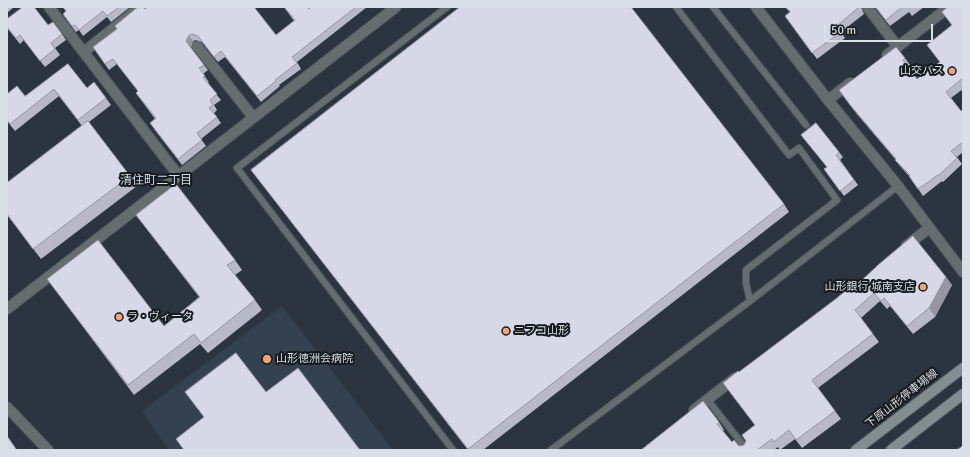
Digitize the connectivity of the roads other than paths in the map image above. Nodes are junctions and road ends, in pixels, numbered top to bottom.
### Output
1 (50, 7) edge
2 (140, 7) edge
3 (396, 7) edge
4 (447, 7) edge
5 (676, 7) edge
6 (713, 7) edge
7 (756, 7) edge
8 (867, 7) edge
9 (947, 8) edge
10 (197, 46) dead end
11 (898, 47) junction
12 (84, 52) junction
13 (879, 61) edge
14 (860, 76) edge
15 (828, 100) junction
16 (253, 117) junction
17 (806, 125) dead end
18 (178, 175) junction
19 (898, 186) junction
20 (929, 228) junction
21 (898, 252) edge
22 (963, 272) edge
23 (750, 301) junction
24 (7, 309) edge
25 (963, 368) edge
26 (744, 371) edge
27 (963, 394) edge
28 (707, 399) junction
29 (7, 407) edge
30 (683, 418) edge
31 (48, 450) edge
32 (453, 450) edge
33 (550, 450) edge
34 (747, 450) edge
35 (856, 450) edge
36 (891, 450) edge

1 - 12 street
2 - 12 street
3 - 16 street
4 - 32 lane
5 - 23 lane
6 - 17 lane
7 - 15 street
8 - 11 street
9 - 11 street
10 - 16 street
11 - 13 street
12 - 18 street
14 - 15 street
15 - 19 street
16 - 18 street
18 - 24 street
19 - 20 street
19 - 23 lane
20 - 21 street
20 - 22 street
23 - 33 lane
25 - 35 main road, 下原山形停車場線
26 - 28 street
27 - 36 main road
28 - 30 street
28 - 34 lane
29 - 31 street

